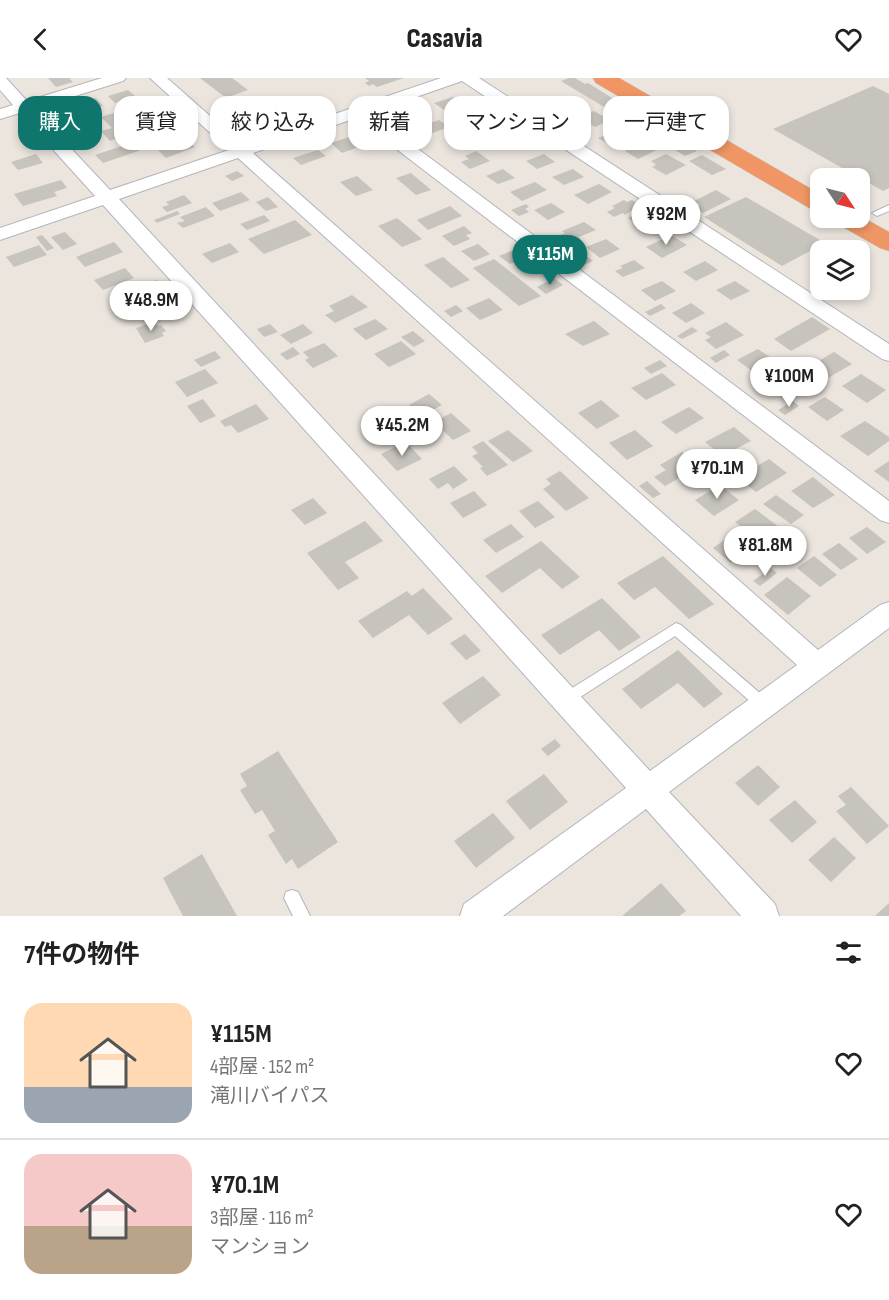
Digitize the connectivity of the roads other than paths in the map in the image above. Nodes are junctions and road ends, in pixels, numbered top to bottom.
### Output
1 (118, 78) edge
2 (158, 78) edge
3 (456, 78) edge
4 (468, 78) edge
5 (604, 78) edge
6 (641, 78) edge
7 (0, 81) edge
8 (60, 96) edge
9 (405, 96) edge
10 (18, 100) edge
11 (18, 109) edge
12 (0, 114) edge
13 (348, 116) edge
14 (63, 150) edge
15 (409, 150) edge
16 (239, 152) junction
17 (810, 175) edge
18 (107, 198) junction
19 (810, 198) edge
20 (863, 228) edge
21 (0, 234) edge
22 (889, 243) edge
23 (889, 354) edge
24 (889, 514) edge
25 (889, 613) edge
26 (817, 666) junction
27 (566, 699) junction
28 (764, 705) junction
29 (648, 790) junction
30 (291, 898) dead end
31 (302, 916) edge
32 (476, 916) edge
33 (763, 916) edge

1 - 8 street
2 - 16 street
3 - 9 street
4 - 23 street
5 - 19 highway
6 - 17 highway
7 - 10 street
11 - 12 street
13 - 16 street
14 - 18 street
15 - 24 street
16 - 18 street
16 - 26 street
18 - 21 street
18 - 27 street
20 - 22 highway
25 - 26 street
26 - 28 street
27 - 28 lane
27 - 29 street
28 - 29 street
29 - 32 street
29 - 33 street
30 - 31 lane

